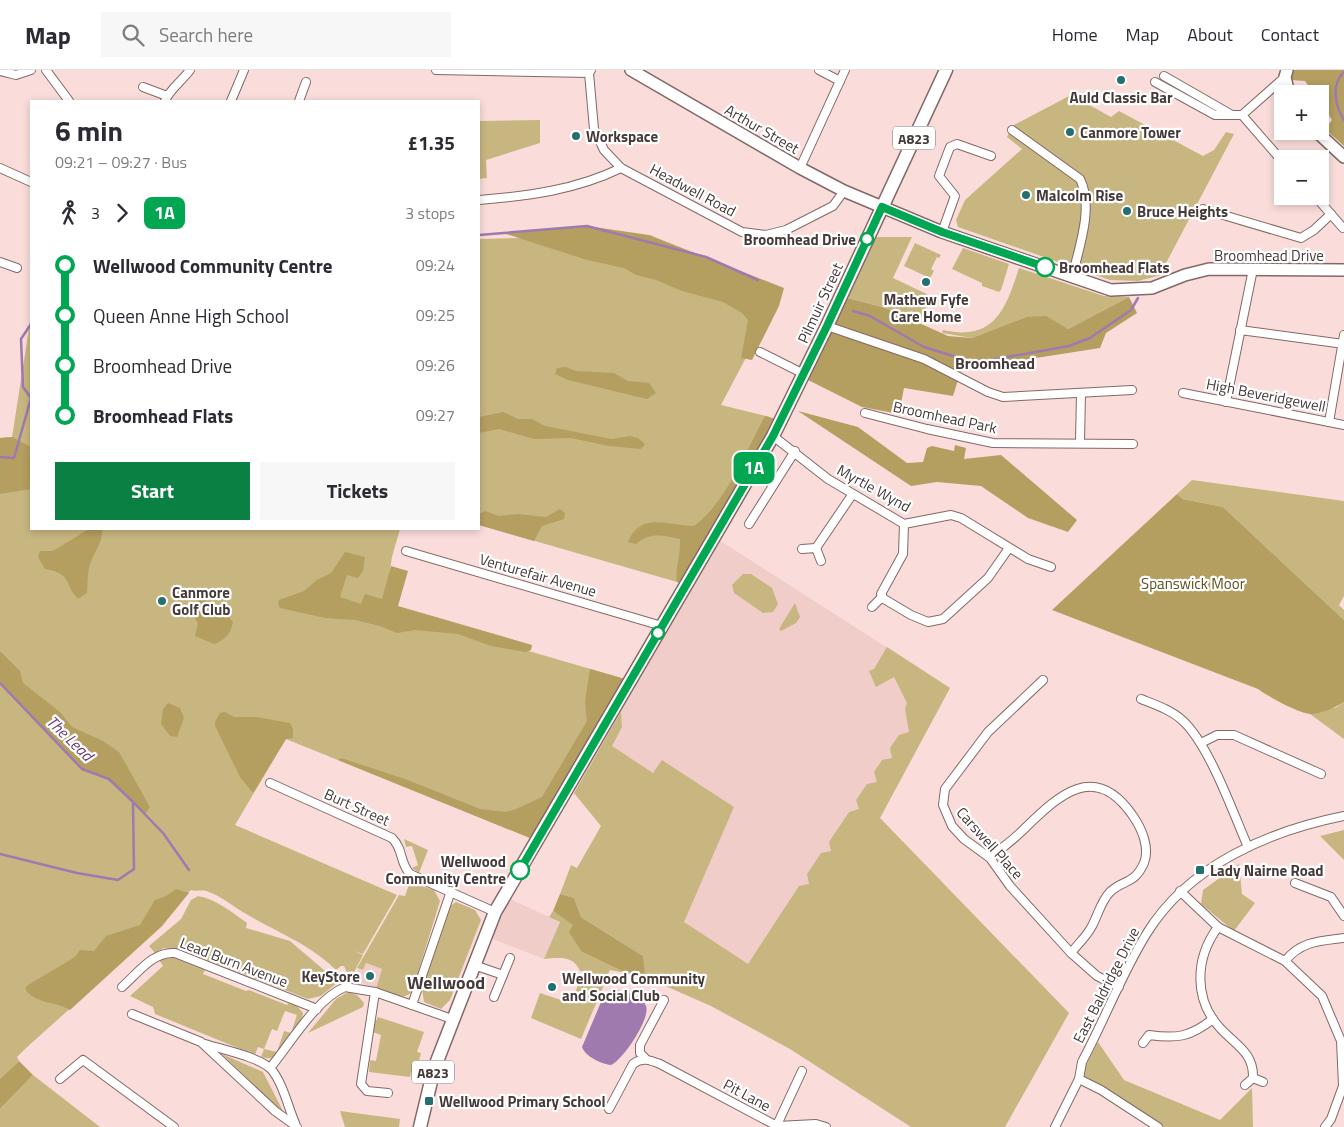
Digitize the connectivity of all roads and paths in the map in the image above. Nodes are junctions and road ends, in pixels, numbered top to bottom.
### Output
1 (30, 70) edge
2 (46, 70) edge
3 (190, 70) edge
4 (244, 70) edge
5 (436, 70) edge
6 (819, 70) edge
7 (845, 70) edge
8 (945, 70) edge
9 (0, 71) edge
10 (636, 71) edge
11 (590, 72) edge
12 (1286, 74) edge
13 (1164, 76) dead end
14 (840, 81) junction
15 (306, 82) dead end
16 (1155, 82) dead end
17 (142, 87) dead end
18 (166, 98) edge
19 (68, 100) edge
20 (231, 100) edge
21 (299, 100) edge
22 (1232, 115) junction
23 (1242, 115) junction
24 (1012, 130) dead end
25 (1326, 140) edge
26 (1274, 152) edge
27 (991, 156) dead end
28 (1344, 157) edge
29 (0, 168) edge
30 (621, 168) junction
31 (800, 168) junction
32 (30, 182) edge
33 (844, 191) junction
34 (480, 200) edge
35 (1323, 205) edge
36 (882, 207) junction
37 (1203, 209) dead end
38 (1331, 214) junction
39 (1343, 228) edge
40 (942, 232) junction
41 (0, 262) edge
42 (17, 268) dead end
43 (1253, 269) junction
44 (1344, 270) edge
45 (1072, 277) junction
46 (827, 326) junction
47 (1240, 330) junction
48 (1344, 335) edge
49 (1343, 344) edge
50 (760, 352) dead end
51 (804, 374) junction
52 (1132, 390) dead end
53 (1183, 393) dead end
54 (1081, 394) junction
55 (1226, 402) junction
56 (865, 412) dead end
57 (1328, 422) junction
58 (1344, 425) edge
59 (773, 436) junction
60 (1080, 442) junction
61 (1133, 444) dead end
62 (794, 451) junction
63 (852, 495) junction
64 (749, 524) dead end
65 (904, 524) junction
66 (802, 548) dead end
67 (816, 548) junction
68 (1009, 548) junction
69 (406, 551) dead end
70 (821, 561) dead end
71 (1051, 567) dead end
72 (882, 597) junction
73 (872, 607) dead end
74 (662, 626) junction
75 (1043, 680) dead end
76 (1141, 700) dead end
77 (1201, 743) junction
78 (1321, 774) dead end
79 (270, 783) dead end
80 (1344, 816) edge
81 (1248, 847) junction
82 (990, 858) junction
83 (1295, 883) dead end
84 (451, 891) junction
85 (1180, 891) junction
86 (495, 912) junction
87 (1344, 916) edge
88 (1218, 927) junction
89 (1344, 938) edge
90 (1071, 953) junction
91 (510, 958) dead end
92 (1284, 961) junction
93 (474, 965) junction
94 (503, 975) junction
95 (122, 986) dead end
96 (1119, 986) junction
97 (375, 992) junction
98 (494, 998) dead end
99 (664, 1000) dead end
100 (412, 1005) junction
101 (317, 1009) junction
102 (132, 1014) dead end
103 (452, 1019) junction
104 (1213, 1019) junction
105 (1148, 1027) dead end
106 (1149, 1036) junction
107 (1342, 1041) edge
108 (200, 1042) junction
109 (1143, 1043) dead end
110 (646, 1060) junction
111 (270, 1068) junction
112 (802, 1071) dead end
113 (60, 1078) dead end
114 (1253, 1078) junction
115 (1078, 1079) junction
116 (1263, 1082) dead end
117 (1245, 1086) dead end
118 (388, 1093) dead end
119 (610, 1109) dead end
120 (296, 1125) edge
121 (776, 1126) edge
122 (174, 1127) edge
123 (420, 1127) edge
124 (826, 1127) edge
125 (1055, 1127) edge
126 (1158, 1127) edge
127 (1325, 1127) edge

1 - 9 street
2 - 19 street
3 - 18 street
4 - 20 street
5 - 11 street
6 - 14 street
7 - 14 street
8 - 36 main road, Pilmuir Street / A823
10 - 31 main road, Arthur Street
11 - 30 street, Headwell Road
12 - 23 street
13 - 22 street
14 - 31 street
15 - 21 street
16 - 22 street
17 - 18 street
22 - 23 street
23 - 26 street
24 - 45 street
25 - 28 main road
27 - 40 street
29 - 32 street
30 - 33 street, Headwell Road
30 - 34 street
31 - 33 main road, Arthur Street
33 - 36 main road, Arthur Street
35 - 38 street
36 - 40 main road, Broomhead Drive
36 - 46 main road, Pilmuir Street / A823
37 - 38 street
38 - 39 street
40 - 45 main road, Broomhead Drive
41 - 42 street
43 - 44 main road, Broomhead Drive
43 - 45 main road, Broomhead Drive
43 - 47 street
46 - 51 main road, Pilmuir Street / A823
46 - 54 street
47 - 49 street
47 - 55 street
48 - 49 street
49 - 57 street
50 - 51 street
51 - 59 main road, Pilmuir Street / A823
52 - 54 street
53 - 55 street, High Beveridgewell
54 - 60 street
55 - 57 street, High Beveridgewell
56 - 60 street, Broomhead Park
57 - 58 street, High Beveridgewell
59 - 62 street, Myrtle Wynd
59 - 74 main road, Pilmuir Street / A823
60 - 61 street, Broomhead Park
62 - 63 street, Myrtle Wynd
62 - 64 street
63 - 65 street, Myrtle Wynd
63 - 67 street
65 - 68 street, Myrtle Wynd
65 - 72 street
66 - 67 street
67 - 70 street
68 - 71 street, Myrtle Wynd
68 - 72 street
69 - 74 street, Venturefair Avenue
72 - 73 street
74 - 86 main road, A823
75 - 82 street, Carswell Place
76 - 77 street
77 - 78 street
77 - 81 street
79 - 84 street, Burt Street
80 - 81 street, East Baldridge Drive
81 - 85 street, East Baldridge Drive
82 - 90 street, Carswell Place
82 - 90 street
83 - 87 street
84 - 86 street, Burt Street
84 - 100 street
85 - 88 street
85 - 96 street, East Baldridge Drive
86 - 93 main road, A823
88 - 92 street
88 - 104 street
89 - 92 street
90 - 96 street, Carswell Place
91 - 94 street
92 - 107 street
93 - 94 street
93 - 103 main road, A823
94 - 98 street
95 - 101 street, Lead Burn Avenue
96 - 115 street, East Baldridge Drive
97 - 100 street
97 - 101 street
97 - 118 street
99 - 110 street
100 - 103 street
101 - 111 street
102 - 108 street
103 - 123 main road, A823
104 - 106 street
104 - 114 street
105 - 106 street
106 - 109 street
107 - 127 street
108 - 111 street
108 - 120 street
110 - 119 street
110 - 121 street, Pit Lane
111 - 120 street
112 - 121 street
113 - 122 street
114 - 116 street
114 - 117 street
115 - 125 street, East Baldridge Drive
115 - 126 street
121 - 124 street, Pit Lane

